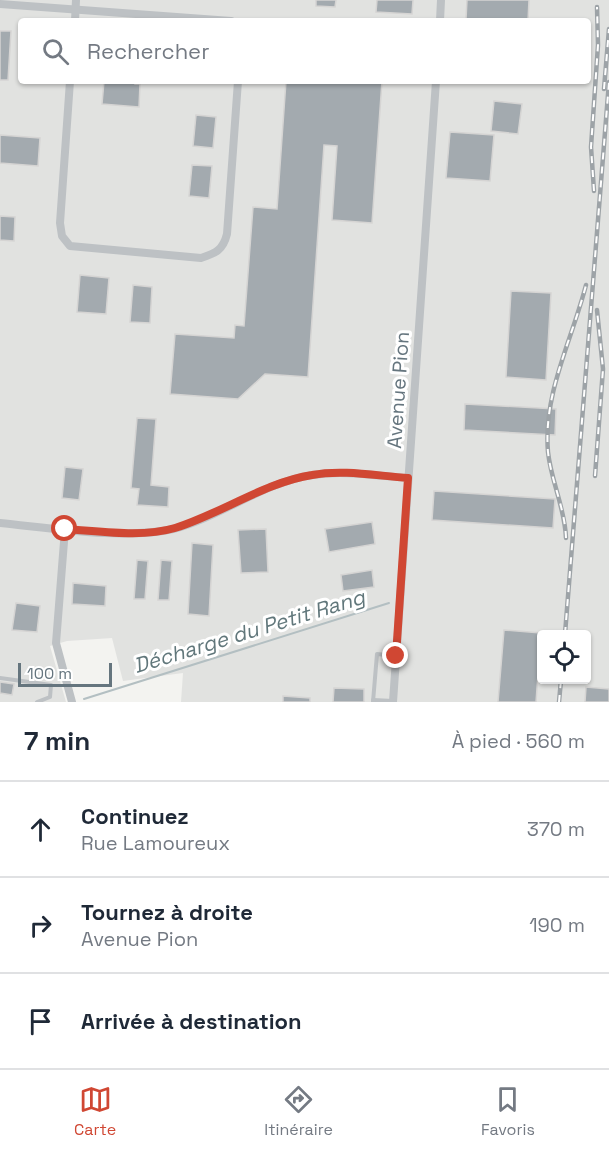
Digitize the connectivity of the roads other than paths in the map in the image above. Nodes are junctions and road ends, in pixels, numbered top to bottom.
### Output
1 (76, 0) edge
2 (441, 0) edge
3 (0, 4) edge
4 (75, 9) junction
5 (75, 18) edge
6 (192, 18) edge
7 (440, 18) edge
8 (70, 84) edge
9 (238, 84) edge
10 (436, 84) edge
11 (408, 478) junction
12 (0, 523) edge
13 (65, 529) junction
14 (396, 656) junction
15 (0, 678) edge
16 (373, 701) edge
17 (37, 702) edge
18 (72, 702) edge
19 (393, 702) edge

1 - 4 street
2 - 7 street
3 - 4 street
4 - 5 street
4 - 6 street
8 - 9 street
10 - 11 street, Avenue Pion
11 - 13 street
11 - 14 street, Avenue Pion
12 - 13 street
13 - 18 street
14 - 16 lane
14 - 19 street, Avenue Pion
15 - 17 lane
16 - 19 lane

